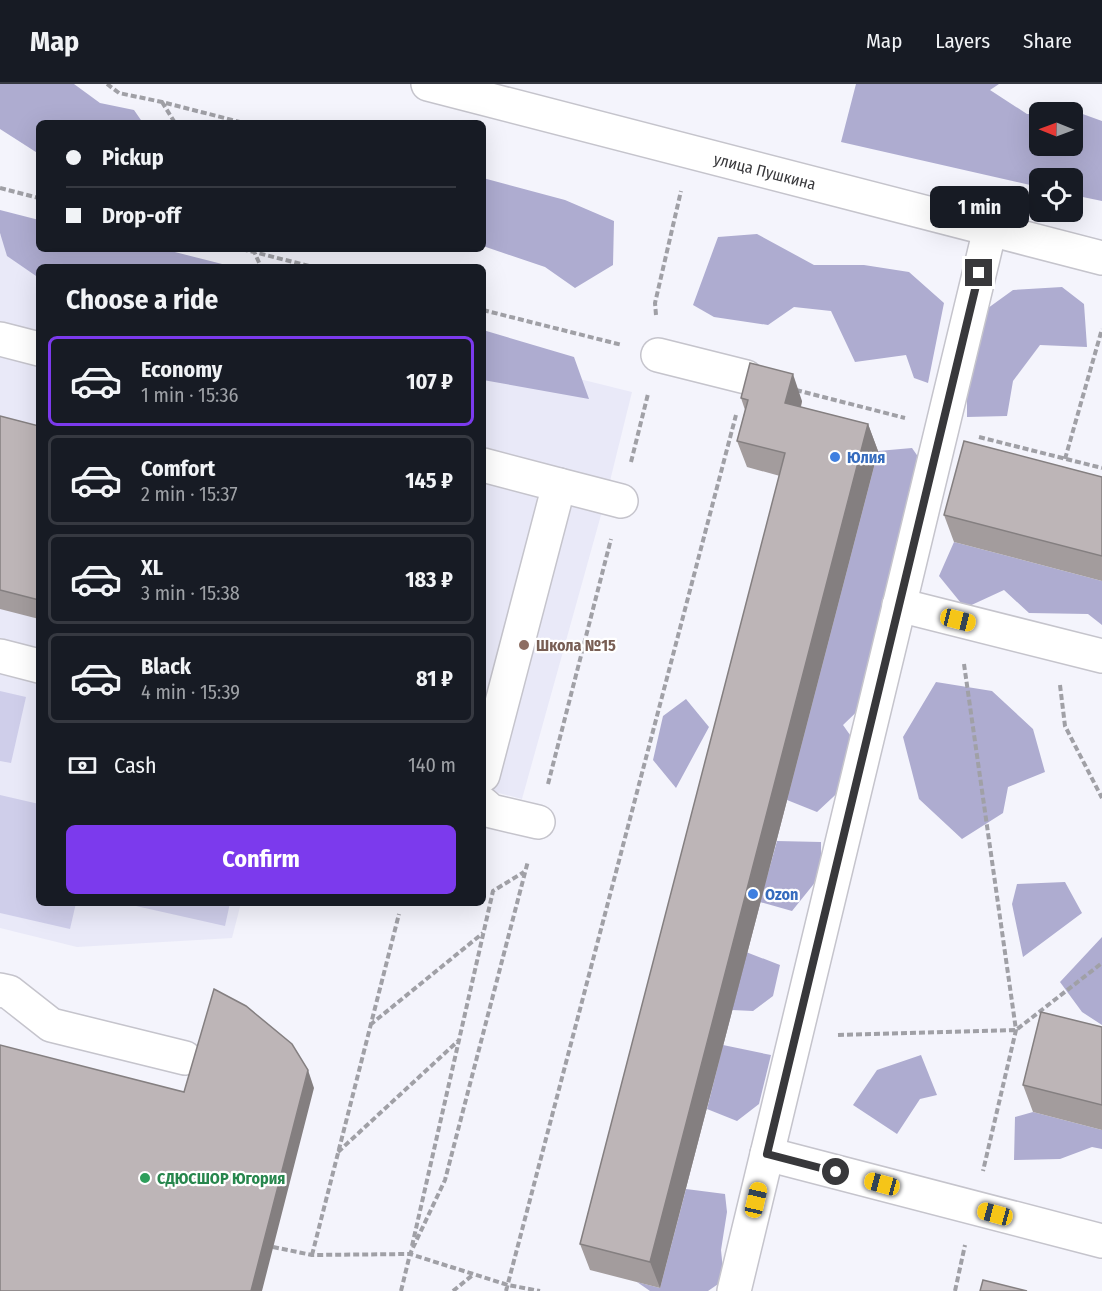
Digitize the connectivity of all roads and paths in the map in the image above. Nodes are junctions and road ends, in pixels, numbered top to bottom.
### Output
1 (107, 84) edge
2 (428, 84) edge
3 (162, 102) junction
4 (173, 120) edge
5 (232, 120) edge
6 (690, 152) junction
7 (0, 188) edge
8 (36, 197) edge
9 (990, 229) junction
10 (258, 252) edge
11 (1102, 258) edge
12 (302, 264) edge
13 (486, 311) edge
14 (1102, 329) edge
15 (0, 339) edge
16 (36, 348) edge
17 (658, 355) junction
18 (746, 377) joint
19 (1065, 459) dead end
20 (486, 466) edge
21 (559, 485) junction
22 (621, 501) junction
23 (899, 605) junction
24 (958, 620) junction
25 (1055, 644) junction
26 (0, 656) edge
27 (1102, 656) edge
28 (36, 665) edge
29 (486, 764) edge
30 (1102, 798) edge
31 (486, 807) edge
32 (538, 822) junction
33 (525, 872) junction
34 (399, 914) dead end
35 (483, 932) junction
36 (1102, 963) edge
37 (0, 990) edge
38 (370, 1026) junction
39 (1016, 1030) junction
40 (796, 1036) junction
41 (459, 1041) junction
42 (185, 1058) dead end
43 (338, 1152) junction
44 (767, 1154) junction
45 (974, 1208) junction
46 (1102, 1241) edge
47 (273, 1247) dead end
48 (410, 1254) junction
49 (312, 1255) junction
50 (474, 1274) junction
51 (508, 1285) junction
52 (401, 1291) edge
53 (453, 1291) edge
54 (506, 1291) edge
55 (540, 1291) edge
56 (734, 1291) edge
57 (955, 1291) edge

1 - 3 path
2 - 6 street, улица Пушкина
3 - 4 path
3 - 5 path
6 - 9 street, улица Пушкина
6 - 17 path
7 - 8 path
9 - 11 street, улица Пушкина
9 - 23 street
10 - 12 path
13 - 17 path
14 - 19 path
15 - 16 street
17 - 18 street
17 - 22 path
18 - 51 path
20 - 21 street
21 - 22 street
21 - 29 street
22 - 32 path
23 - 24 street
23 - 40 street
24 - 25 street
24 - 39 path
25 - 27 street
25 - 30 path
26 - 28 street
31 - 32 street
32 - 33 path
33 - 35 path
33 - 48 path
34 - 38 path
35 - 38 path
35 - 41 path
36 - 39 path
37 - 42 street
38 - 43 path
39 - 40 path
39 - 45 path
40 - 44 street
41 - 43 path
41 - 48 path
43 - 49 path
44 - 45 street
44 - 56 street
45 - 46 street
45 - 57 path
47 - 49 path
48 - 49 path
48 - 50 path
48 - 52 path
50 - 51 path
50 - 53 path
51 - 54 path
51 - 55 path

